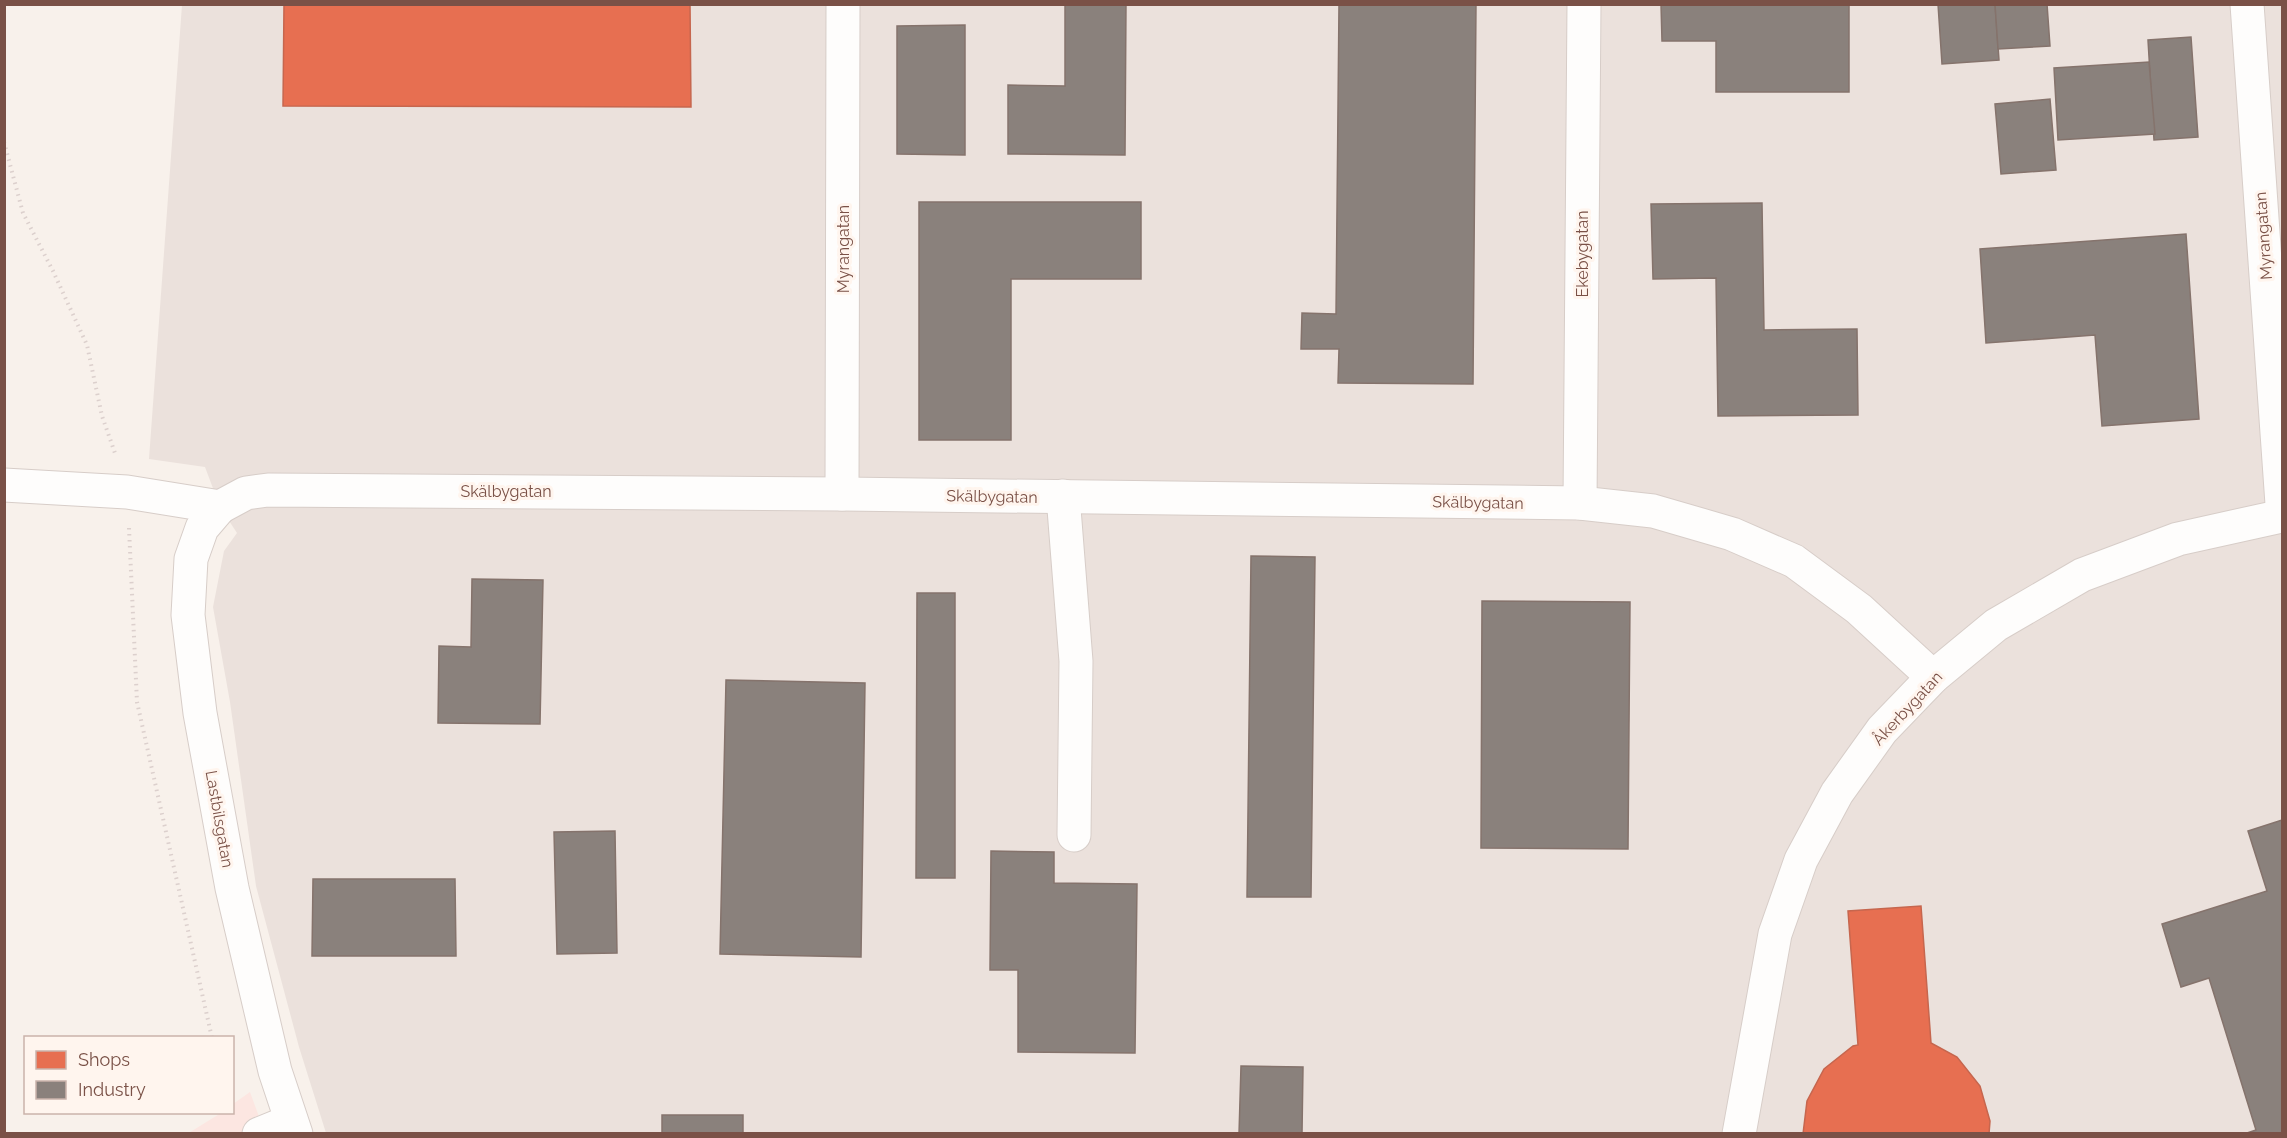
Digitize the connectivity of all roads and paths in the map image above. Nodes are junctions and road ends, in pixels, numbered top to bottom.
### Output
1 (843, 4) edge
2 (1584, 4) edge
3 (2247, 4) edge
4 (4, 142) edge
5 (4, 485) edge
6 (127, 492) junction
7 (842, 494) junction
8 (1063, 496) junction
9 (1580, 503) junction
10 (2283, 504) edge
11 (220, 507) junction
12 (2283, 516) edge
13 (1934, 676) junction
14 (1074, 835) dead end
15 (212, 1036) edge
16 (293, 1127) edge
17 (259, 1134) edge
18 (1739, 1134) edge

1 - 7 street, Myrangatan
2 - 9 street, Ekebygatan
3 - 10 street, Myrangatan
4 - 6 path
5 - 6 street
6 - 11 street
6 - 15 path
7 - 8 street, Skälbygatan
7 - 11 street, Skälbygatan
8 - 9 street, Skälbygatan
8 - 14 street
9 - 13 street, Skälbygatan
11 - 16 street, Lastbilsgatan
12 - 13 street, Åkerbygatan
13 - 18 street, Åkerbygatan
16 - 17 street

